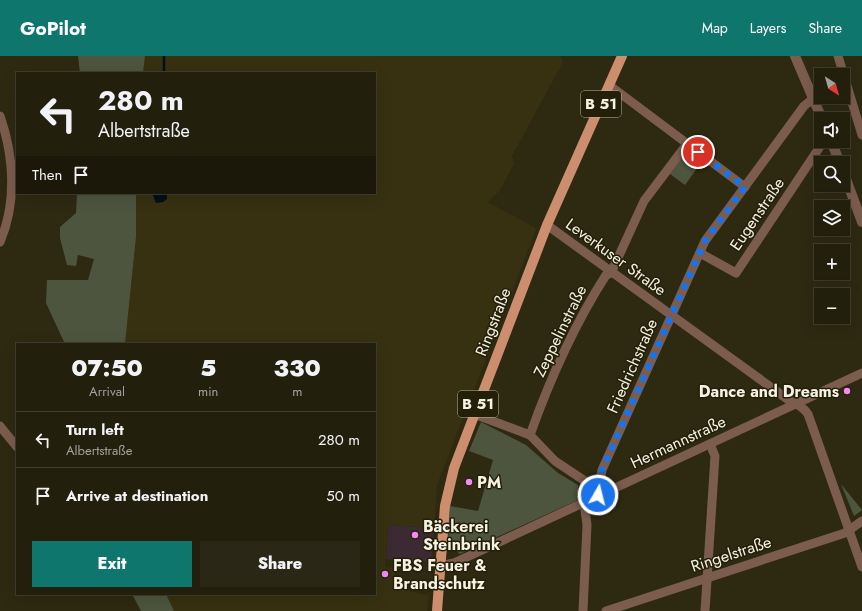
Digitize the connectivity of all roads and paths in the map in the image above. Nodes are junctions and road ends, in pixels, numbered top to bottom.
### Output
1 (622, 56) edge
2 (795, 56) edge
3 (838, 56) edge
4 (609, 85) junction
5 (814, 98) joint
6 (0, 116) edge
7 (862, 136) edge
8 (687, 144) junction
9 (819, 148) edge
10 (745, 187) junction
11 (850, 190) edge
12 (862, 222) edge
13 (547, 225) junction
14 (0, 242) edge
15 (700, 253) junction
16 (611, 273) junction
17 (672, 315) junction
18 (862, 373) edge
19 (799, 404) junction
20 (474, 414) junction
21 (1, 428) edge
22 (530, 435) junction
23 (710, 444) junction
24 (16, 446) edge
25 (598, 495) junction
26 (584, 502) junction
27 (862, 521) edge
28 (849, 529) junction
29 (440, 566) junction
30 (862, 567) edge
31 (706, 578) junction
32 (437, 611) edge
33 (583, 611) edge
34 (606, 611) edge
35 (705, 611) edge

1 - 4 main road, Ringstraße / B 51
2 - 5 street
3 - 7 street
4 - 8 street
4 - 13 main road, Ringstraße / B 51
5 - 10 street, Friedrichstraße
6 - 14 street
8 - 10 street
8 - 16 street, Zeppelinstraße
9 - 15 street, Eugenstraße
10 - 15 street, Friedrichstraße
11 - 12 street
13 - 16 street, Leverkuser Straße
13 - 20 main road, Ringstraße / B 51
15 - 17 street, Friedrichstraße
16 - 17 street, Leverkuser Straße
16 - 22 street, Zeppelinstraße
17 - 19 street, Leverkuser Straße
17 - 25 street, Friedrichstraße
18 - 19 street, Hermannstraße
19 - 23 street, Hermannstraße
19 - 28 street, Leverkuser Straße
20 - 22 street
20 - 29 main road, Ringstraße / B 51
21 - 24 street
22 - 25 street
23 - 25 street, Hermannstraße
23 - 31 street
25 - 26 street, Hermannstraße
26 - 29 street, Hermannstraße
26 - 33 street
27 - 28 street, Ringelstraße
28 - 30 street, Leverkuser Straße
28 - 31 street, Ringelstraße
29 - 32 main road, Ringstraße / B 51
31 - 34 street, Ringelstraße
31 - 35 street

